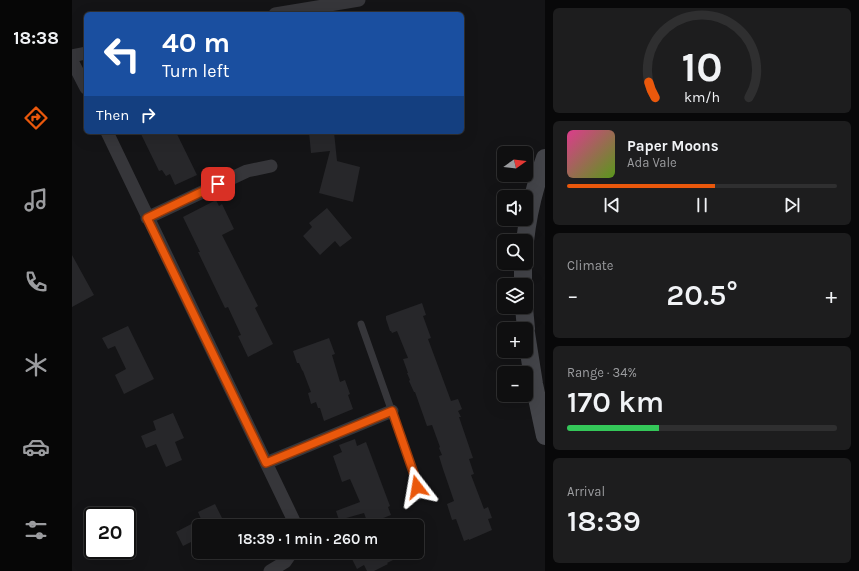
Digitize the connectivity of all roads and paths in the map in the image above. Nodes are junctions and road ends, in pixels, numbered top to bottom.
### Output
1 (359, 0) edge
2 (287, 12) edge
3 (84, 53) edge
4 (72, 56) edge
5 (72, 61) edge
6 (84, 84) edge
7 (108, 134) edge
8 (545, 158) edge
9 (271, 166) dead end
10 (147, 218) junction
11 (526, 234) edge
12 (361, 324) dead end
13 (530, 358) edge
14 (392, 411) junction
15 (545, 436) edge
16 (266, 463) junction
17 (418, 496) dead end
18 (293, 519) edge
19 (287, 559) edge
20 (270, 571) edge

1 - 2 street
3 - 4 street
5 - 6 street
7 - 10 street
8 - 11 main road
9 - 10 street
10 - 16 street
12 - 14 lane
13 - 15 main road
14 - 16 street
14 - 17 lane
16 - 18 street
19 - 20 street

